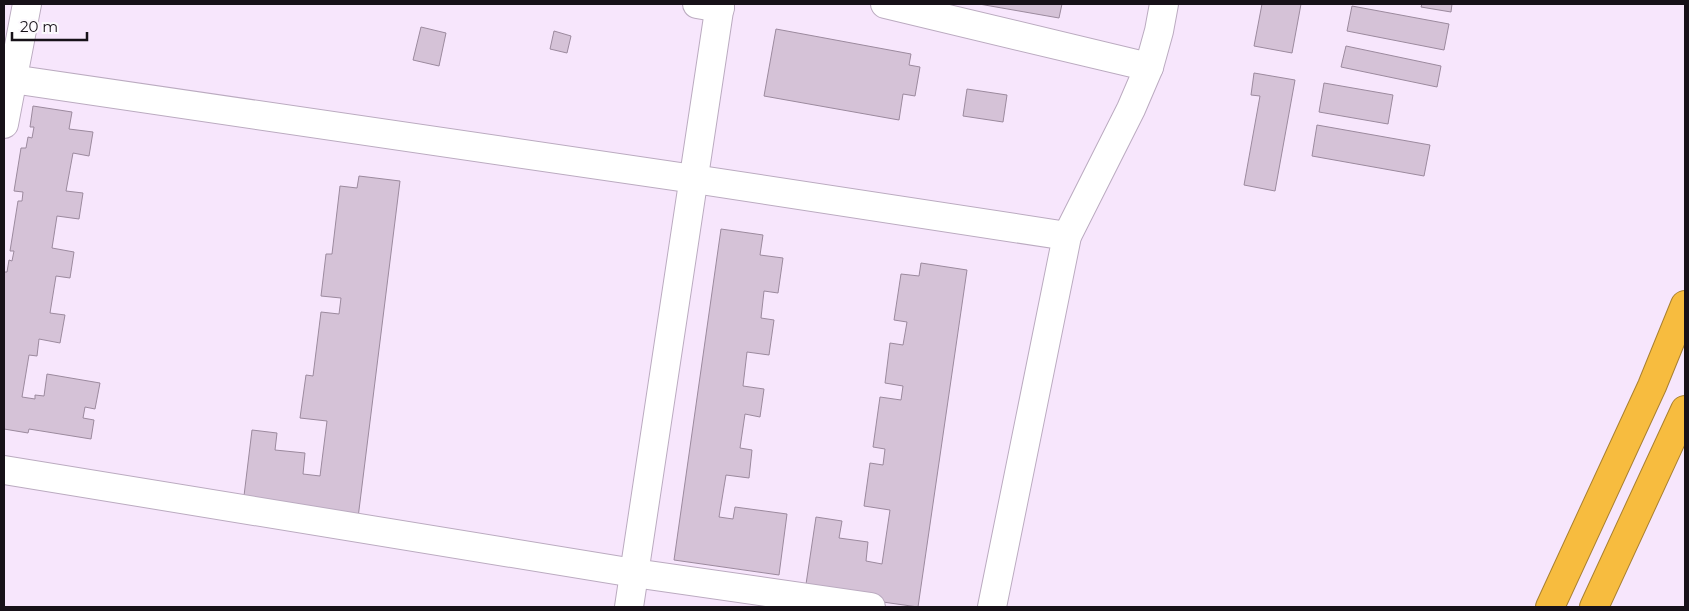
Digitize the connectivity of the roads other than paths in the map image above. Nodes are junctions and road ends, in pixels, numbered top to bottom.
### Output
1 (27, 4) edge
2 (885, 4) edge
3 (1164, 4) edge
4 (712, 5) edge
5 (1149, 67) junction
6 (12, 79) junction
7 (4, 124) edge
8 (694, 178) junction
9 (1067, 236) junction
10 (1685, 305) edge
11 (1685, 410) edge
12 (4, 470) edge
13 (634, 573) junction
14 (629, 607) edge
15 (871, 607) edge
16 (992, 607) edge
17 (1550, 607) edge
18 (1594, 607) edge

1 - 6 street
2 - 5 street
3 - 5 street
4 - 8 street
5 - 9 street
6 - 7 street
6 - 8 street
8 - 9 street
8 - 13 street
9 - 16 street
10 - 17 highway
11 - 18 highway
12 - 13 street
13 - 14 street
13 - 15 street

